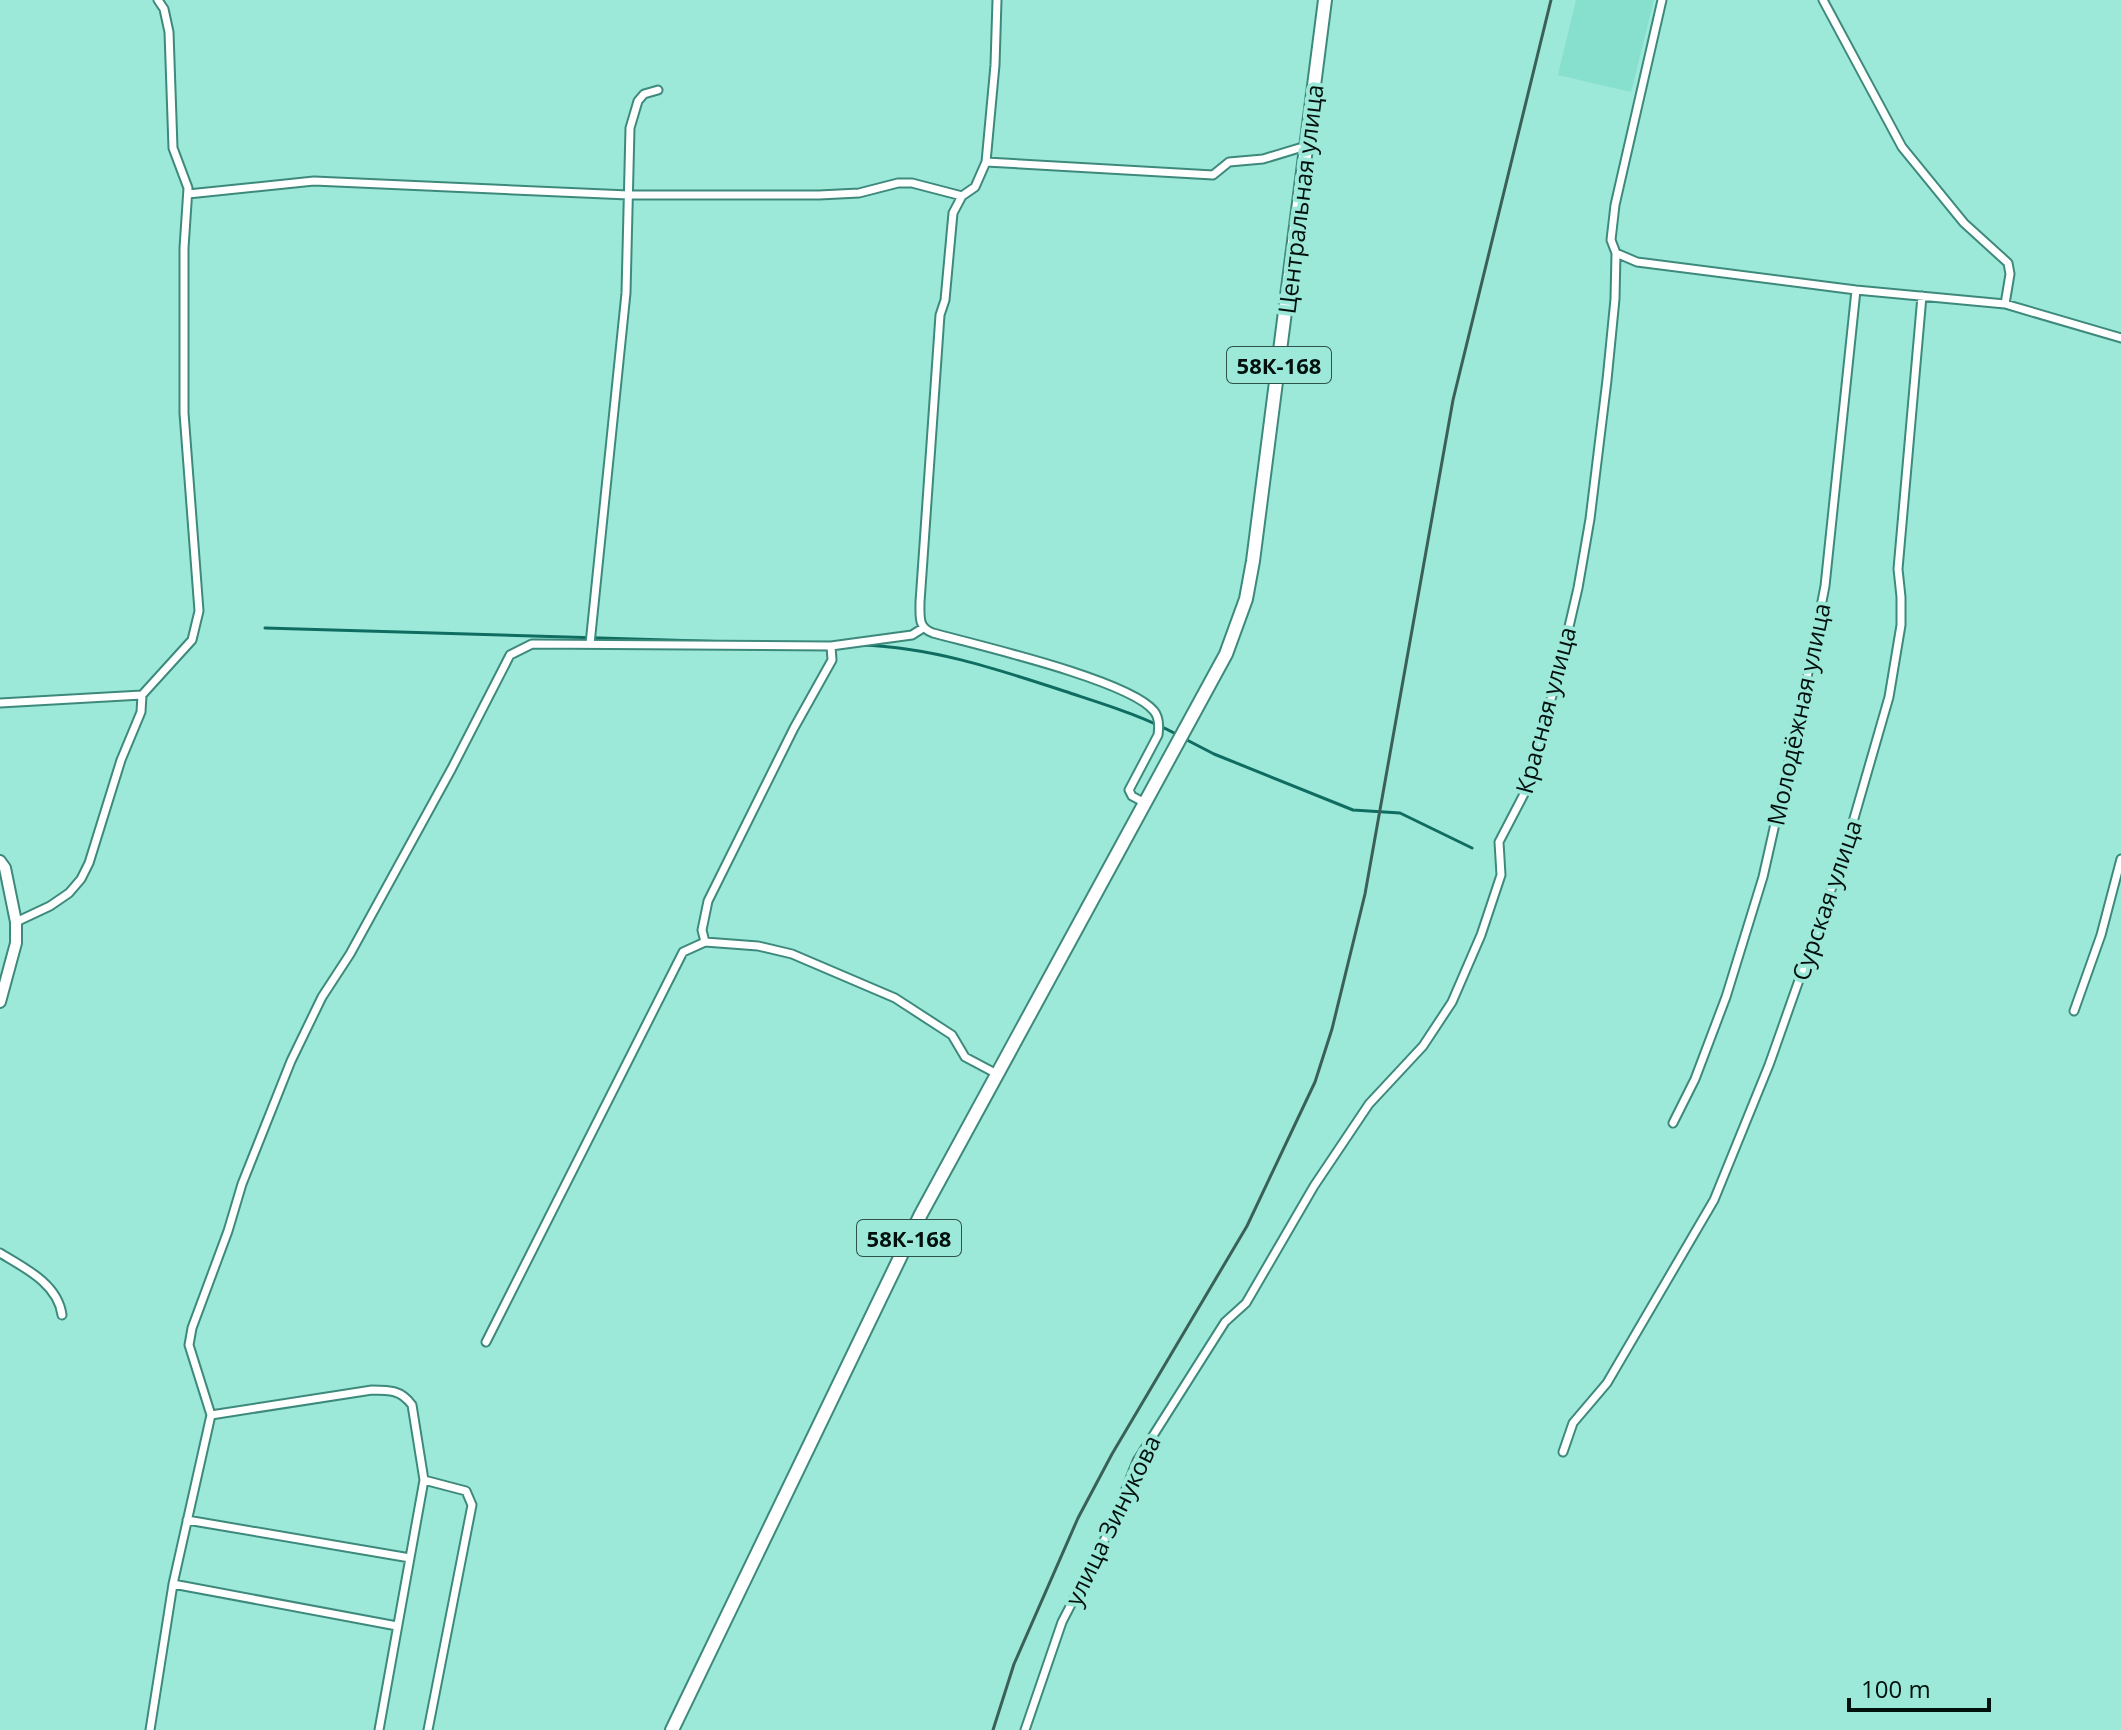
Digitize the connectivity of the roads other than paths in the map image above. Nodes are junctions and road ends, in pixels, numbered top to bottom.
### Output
1 (158, 0) edge
2 (997, 0) edge
3 (1325, 0) edge
4 (1662, 0) edge
5 (1823, 0) edge
6 (658, 90) dead end
7 (1308, 146) junction
8 (986, 162) junction
9 (188, 194) junction
10 (628, 195) junction
11 (962, 196) junction
12 (1616, 253) junction
13 (1856, 290) junction
14 (1922, 296) junction
15 (2005, 304) junction
16 (2121, 338) edge
17 (923, 628) junction
18 (590, 644) junction
19 (831, 646) junction
20 (142, 695) junction
21 (0, 703) edge
22 (1145, 803) junction
23 (2121, 859) edge
24 (0, 861) edge
25 (16, 922) junction
26 (705, 942) junction
27 (0, 1002) edge
28 (2074, 1011) dead end
29 (997, 1074) junction
30 (1673, 1123) dead end
31 (0, 1253) edge
32 (62, 1315) dead end
33 (1225, 1322) joint
34 (486, 1342) dead end
35 (211, 1415) junction
36 (1563, 1452) dead end
37 (424, 1480) junction
38 (187, 1520) junction
39 (410, 1558) junction
40 (173, 1584) junction
41 (397, 1626) junction
42 (150, 1730) edge
43 (379, 1730) edge
44 (428, 1730) edge
45 (672, 1730) edge
46 (1025, 1730) edge

1 - 9 street
2 - 8 street
3 - 7 main road, Центральная улица / 58К-168
4 - 12 street, Красная улица
5 - 15 street
6 - 10 street
7 - 8 street
7 - 22 main road, Центральная улица / 58К-168
8 - 11 street
9 - 10 street
9 - 20 street
10 - 11 street
10 - 18 street
11 - 17 street
12 - 13 street
12 - 33 street, Красная улица
13 - 14 street
13 - 30 street, Молодёжная улица
14 - 15 street
14 - 36 street, Сурская улица
15 - 16 street
17 - 19 street
17 - 22 street
18 - 19 street
18 - 35 street
19 - 26 street
20 - 21 street
20 - 25 street
22 - 29 main road, 58К-168
23 - 28 street
24 - 25 street
25 - 27 street
26 - 29 street
26 - 34 street
29 - 45 main road, 58К-168
31 - 32 street
33 - 46 street, улица Зинукова
35 - 37 street
35 - 38 street
37 - 39 street
37 - 44 street
38 - 39 street
38 - 40 street
39 - 41 street
40 - 41 street
40 - 42 street
41 - 43 street

